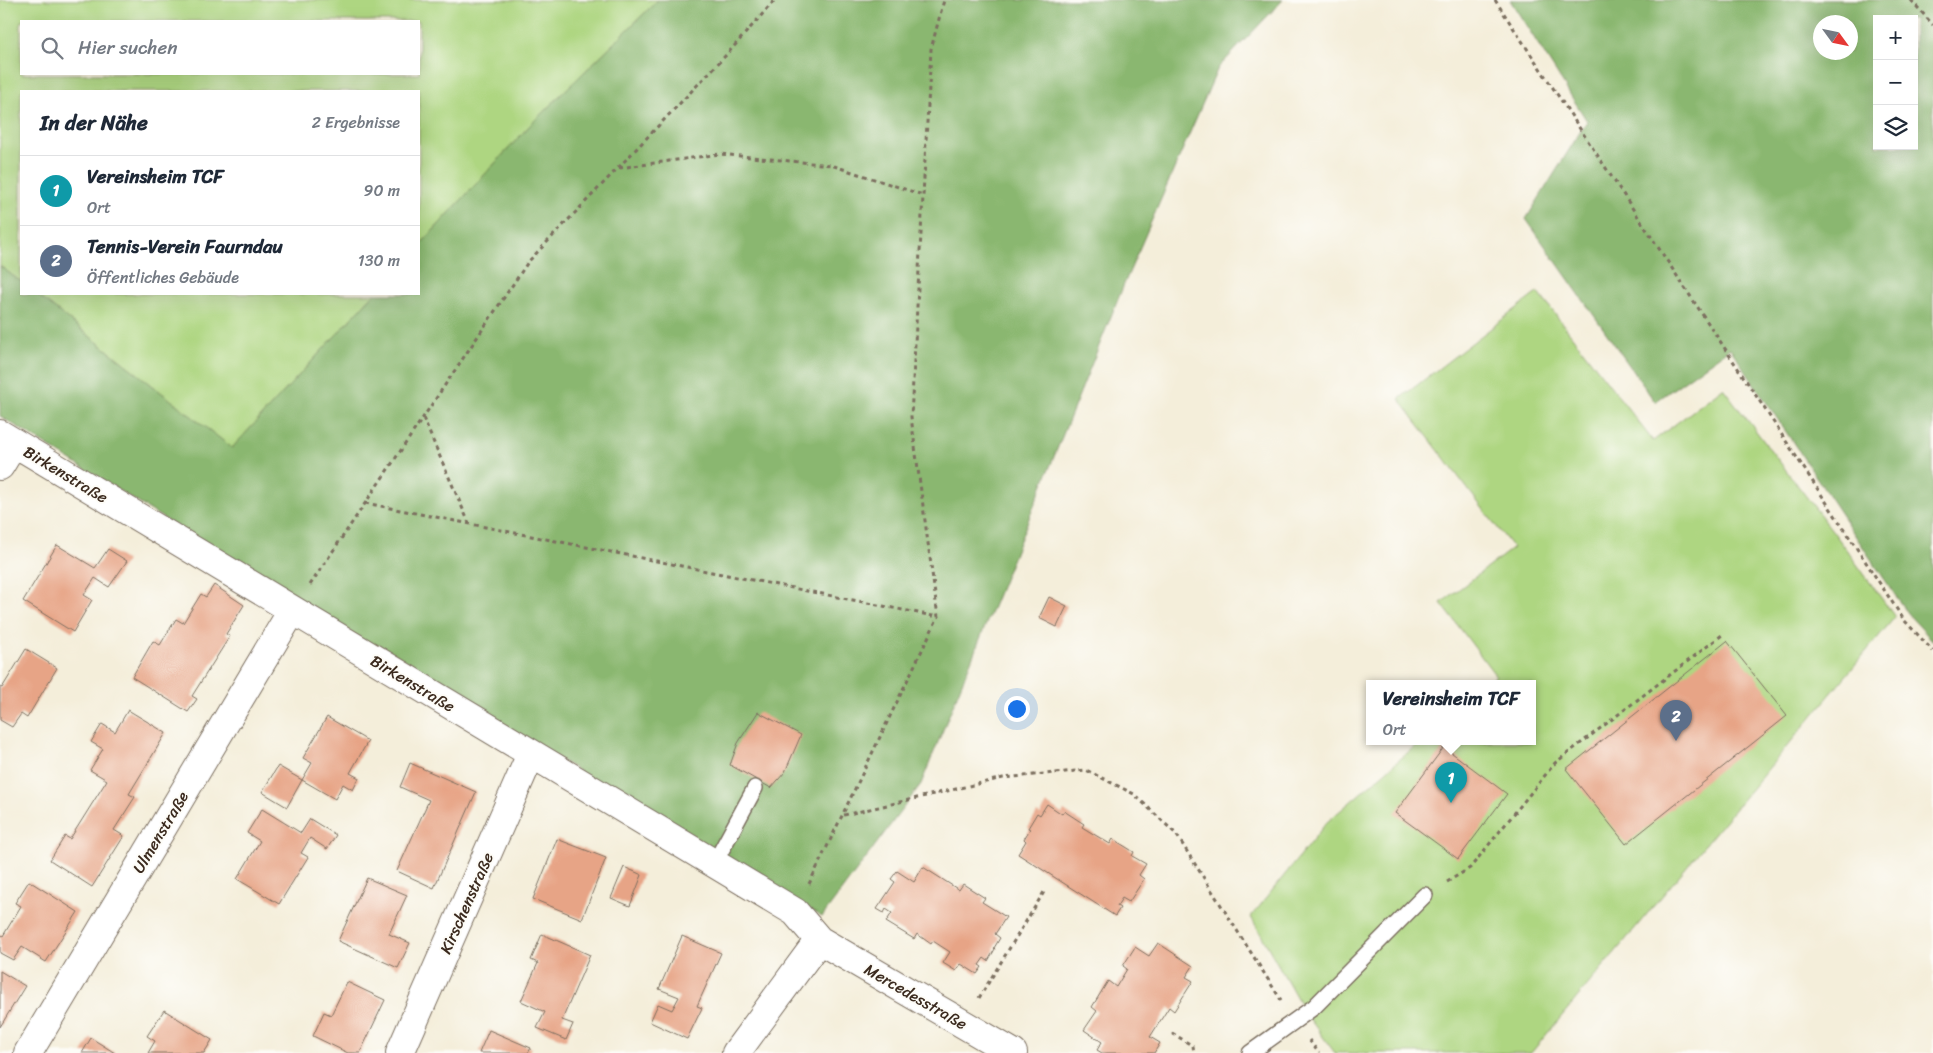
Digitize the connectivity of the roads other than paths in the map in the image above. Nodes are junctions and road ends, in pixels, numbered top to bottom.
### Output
1 (7, 438) edge
2 (0, 466) edge
3 (292, 611) junction
4 (531, 754) junction
5 (755, 788) dead end
6 (714, 864) junction
7 (1425, 895) road end
8 (818, 940) junction
9 (28, 1053) edge
10 (400, 1053) edge
11 (736, 1053) edge
12 (1013, 1053) edge
13 (1250, 1053) edge

1 - 2 street
1 - 3 street, Birkenstraße
3 - 4 street, Birkenstraße
3 - 9 street, Ulmenstraße
4 - 6 street, Birkenstraße
4 - 10 street, Kirschenstraße
5 - 6 lane
6 - 8 street, Birkenstraße
7 - 13 lane
8 - 11 street
8 - 12 street, Mercedesstraße

